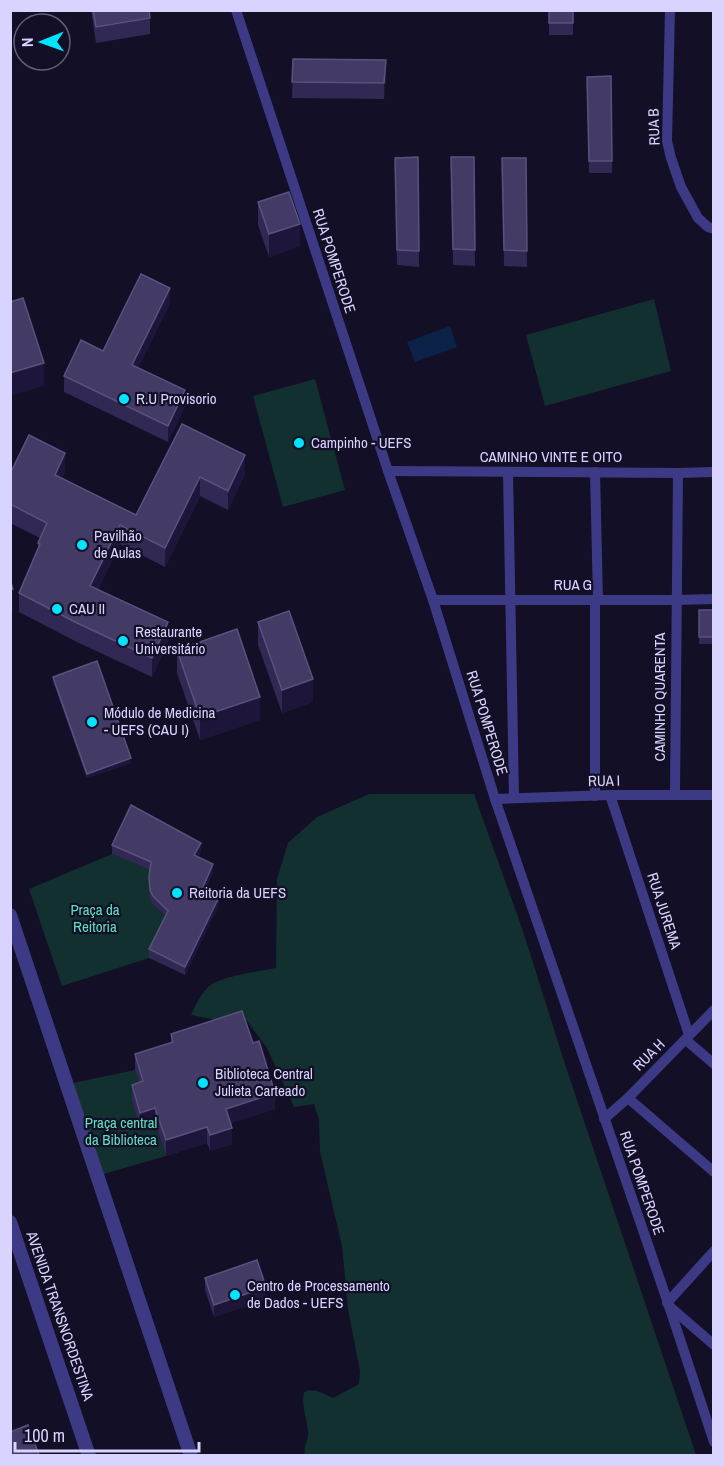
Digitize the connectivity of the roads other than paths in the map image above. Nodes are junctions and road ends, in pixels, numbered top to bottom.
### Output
1 (236, 10) edge
2 (670, 10) edge
3 (714, 229) edge
4 (387, 471) junction
5 (595, 472) junction
6 (714, 472) edge
7 (508, 473) junction
8 (678, 473) junction
9 (714, 599) edge
10 (433, 600) junction
11 (509, 600) junction
12 (597, 600) junction
13 (676, 600) junction
14 (675, 794) junction
15 (610, 795) junction
16 (714, 795) edge
17 (594, 796) junction
18 (514, 798) junction
19 (495, 799) junction
20 (10, 915) edge
21 (714, 1010) edge
22 (688, 1038) junction
23 (714, 1064) edge
24 (628, 1098) junction
25 (604, 1119) junction
26 (714, 1172) edge
27 (10, 1222) edge
28 (714, 1251) edge
29 (668, 1304) junction
30 (714, 1345) edge
31 (714, 1443) edge
32 (89, 1455) edge
33 (191, 1455) edge

1 - 4 street, RUA POMPERODE
2 - 3 street, RUA B
4 - 7 street, CAMINHO VINTE E OITO
4 - 10 street, RUA POMPERODE
5 - 7 street, CAMINHO VINTE E OITO
5 - 8 street, CAMINHO VINTE E OITO
5 - 12 street
6 - 8 street, CAMINHO VINTE E OITO
7 - 11 street
8 - 13 street, CAMINHO QUARENTA
9 - 13 street, RUA G
10 - 11 street, RUA G
10 - 19 street, RUA POMPERODE
11 - 12 street, RUA G
11 - 18 street
12 - 13 street, RUA G
12 - 17 street
13 - 14 street, CAMINHO QUARENTA
14 - 15 street, RUA I
14 - 16 street, RUA I
15 - 17 street, RUA I
15 - 22 street, RUA JUREMA
17 - 18 street, RUA I
18 - 19 street, RUA I
19 - 25 street, RUA POMPERODE
20 - 33 street
21 - 22 street, RUA H
22 - 23 street
22 - 24 street, RUA H
24 - 25 street, RUA H
24 - 26 street
25 - 29 street, RUA POMPERODE
27 - 32 street, AVENIDA TRANSNORDESTINA
28 - 29 street
29 - 30 street
29 - 31 street, RUA POMPERODE

